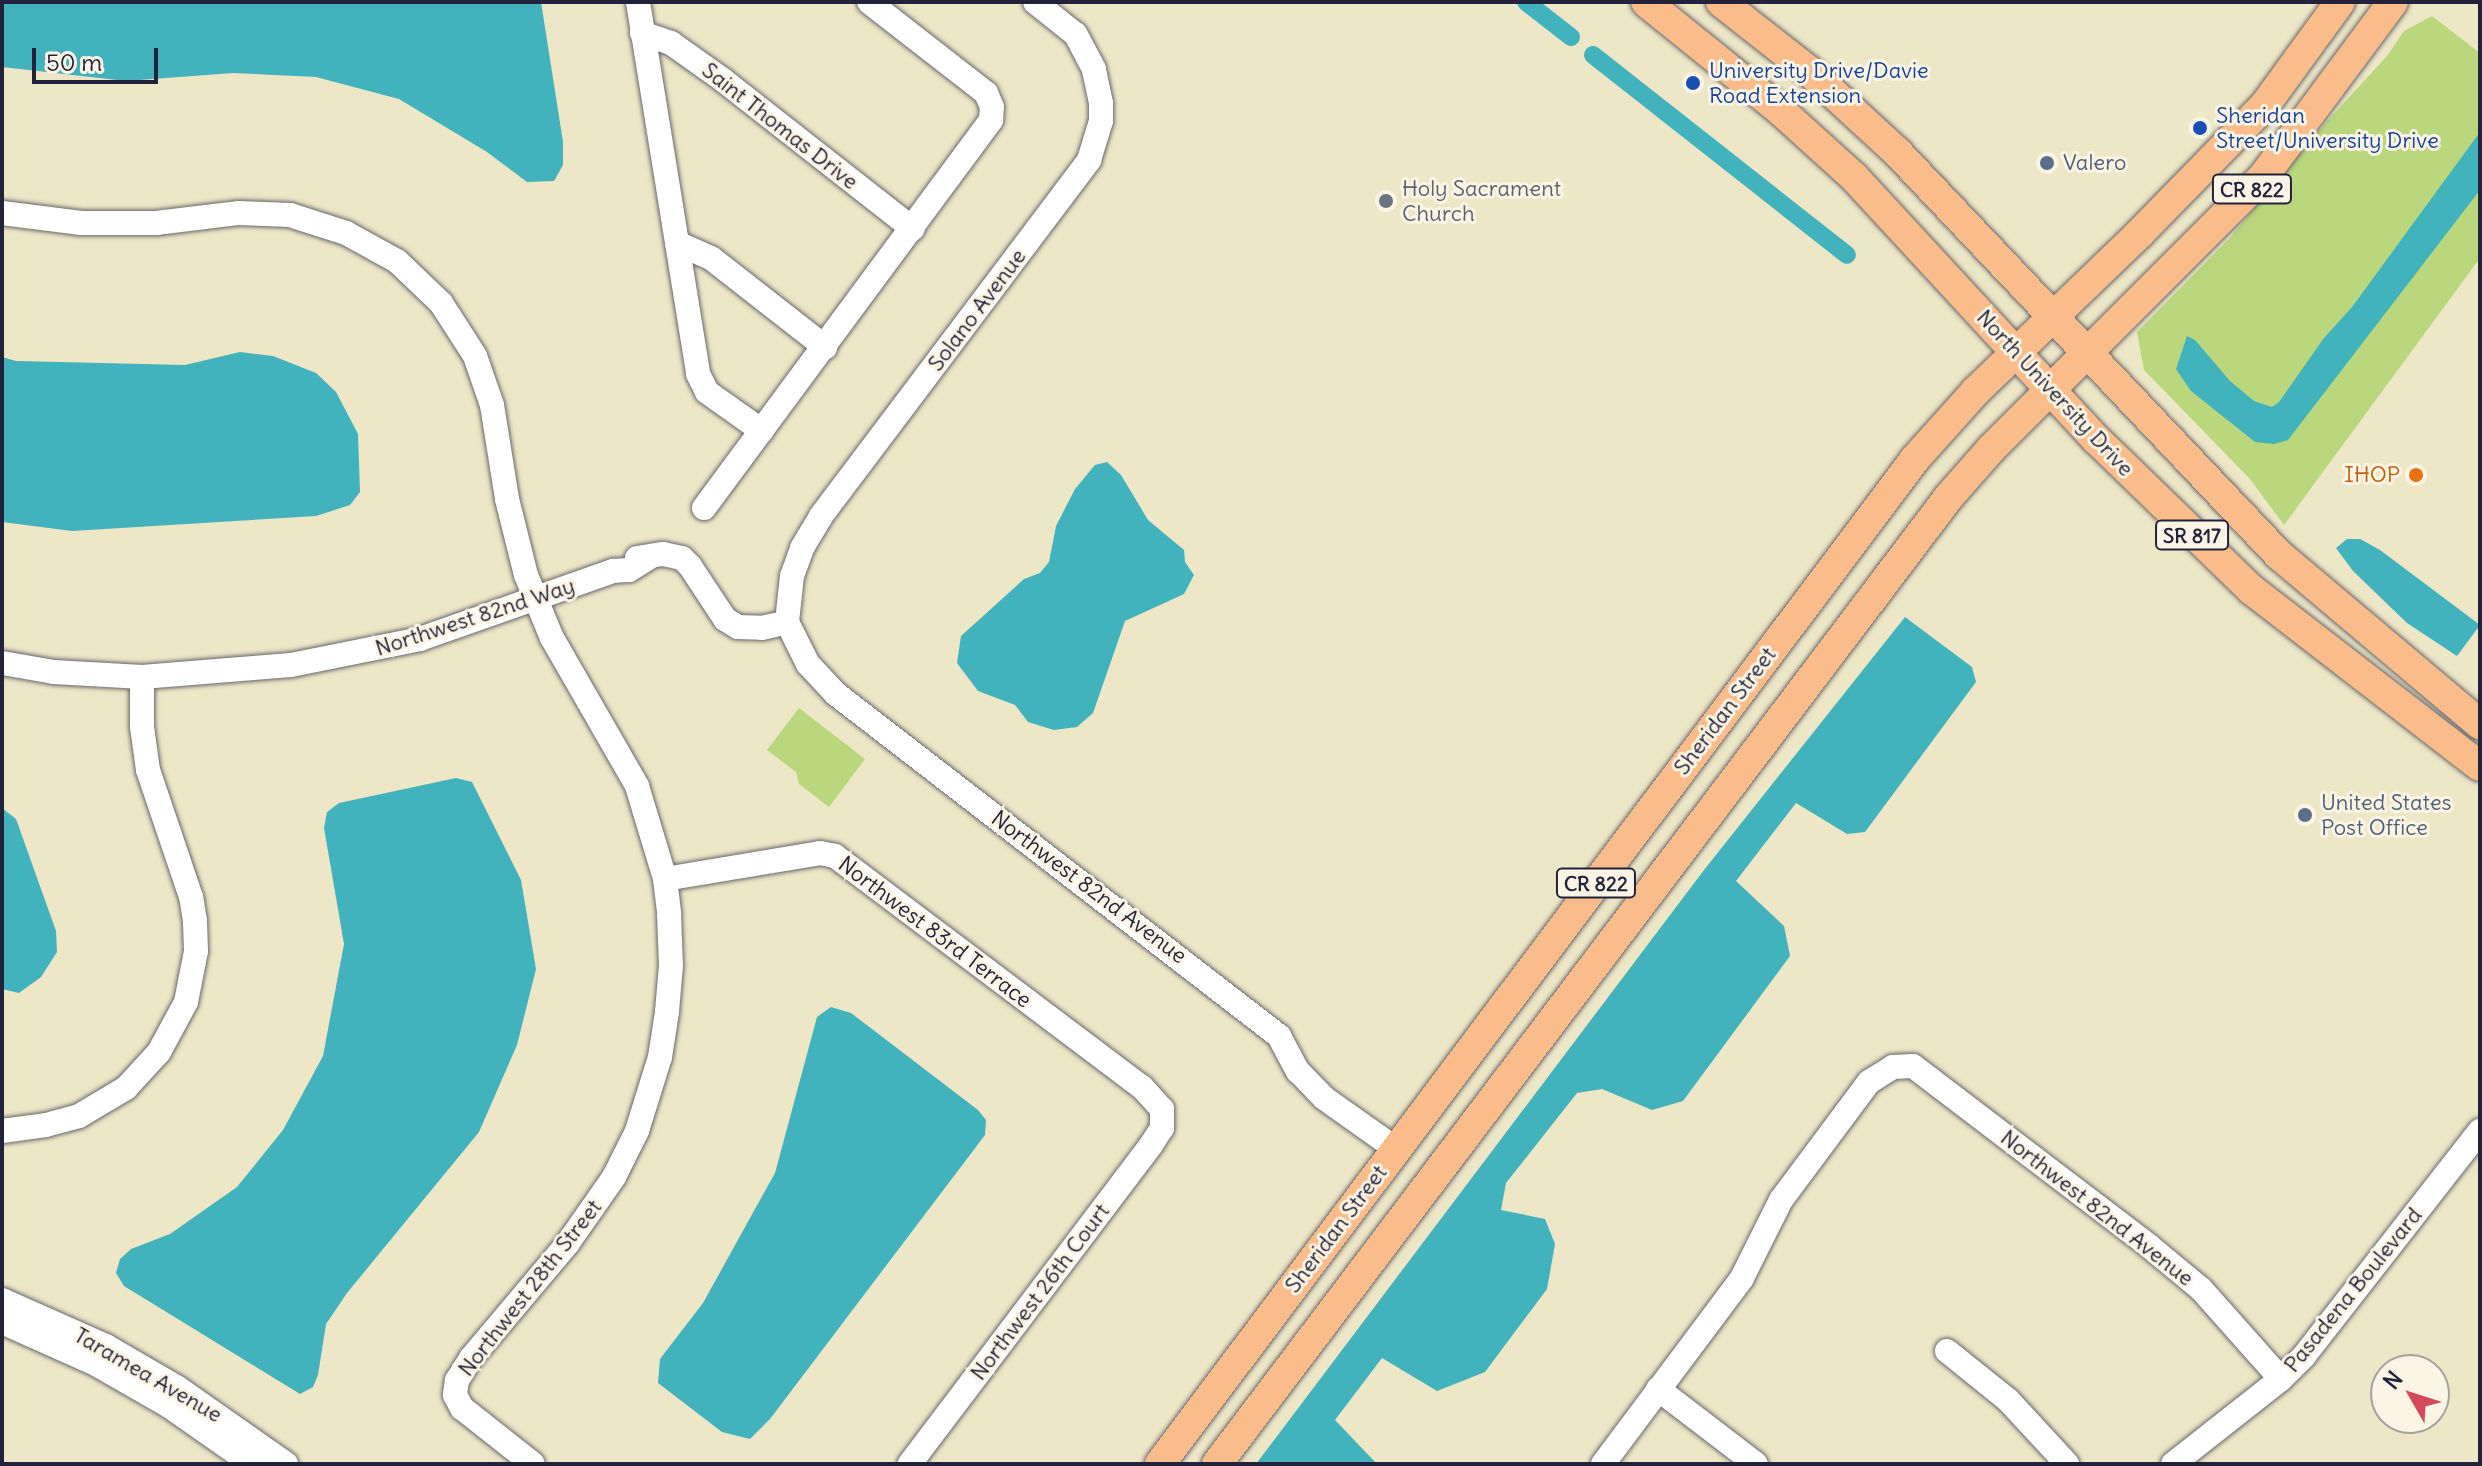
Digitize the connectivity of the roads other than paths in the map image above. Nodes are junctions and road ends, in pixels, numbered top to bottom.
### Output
1 (638, 2) edge
2 (869, 2) edge
3 (1035, 2) edge
4 (1646, 2) edge
5 (1721, 2) edge
6 (2340, 2) edge
7 (2393, 2) edge
8 (642, 33) junction
9 (2, 213) edge
10 (913, 229) junction
11 (677, 243) junction
12 (2052, 318) junction
13 (825, 347) junction
14 (2016, 352) junction
15 (2087, 355) junction
16 (2051, 390) junction
17 (762, 431) junction
18 (704, 508) dead end
19 (536, 599) junction
20 (787, 622) junction
21 (2, 663) edge
22 (142, 677) junction
23 (2480, 724) edge
24 (2480, 766) edge
25 (665, 879) junction
26 (1164, 1118) joint
27 (2, 1131) edge
28 (2480, 1131) edge
29 (1396, 1149) junction
30 (2472, 1157) edge
31 (2, 1300) edge
32 (2, 1322) edge
33 (1947, 1351) dead end
34 (2281, 1379) junction
35 (1658, 1389) junction
36 (2186, 1460) edge
37 (252, 1464) edge
38 (286, 1464) edge
39 (533, 1464) edge
40 (910, 1464) edge
41 (1160, 1464) edge
42 (1217, 1464) edge
43 (1603, 1464) edge
44 (1756, 1464) edge
45 (2067, 1464) edge

1 - 8 street
2 - 10 street
3 - 20 street, Solano Avenue
4 - 14 main road, North University Drive / SR 817
5 - 12 main road, SR 817
6 - 12 main road, Sheridan Street / CR 822
7 - 15 main road, CR 822
8 - 10 street, Saint Thomas Drive
8 - 11 street
9 - 19 street, Northwest 28th Street
10 - 13 street
11 - 13 street
11 - 17 street
12 - 14 main road, Sheridan Street / CR 822
12 - 15 main road, SR 817
13 - 17 street
14 - 16 main road, North University Drive / SR 817
14 - 29 main road, Sheridan Street / CR 822
15 - 16 main road, CR 822
15 - 23 main road, SR 817
16 - 24 main road, North University Drive / SR 817
16 - 42 main road, CR 822
17 - 18 street
19 - 20 street, Northwest 82nd Way
19 - 22 street, Northwest 82nd Way
19 - 25 street, Northwest 28th Street
20 - 29 street, Northwest 82nd Avenue
21 - 22 street, Northwest 82nd Way
22 - 27 street
25 - 26 street, Northwest 83rd Terrace
25 - 39 street, Northwest 28th Street
26 - 40 street, Northwest 26th Court
28 - 30 street, Pasadena Boulevard
29 - 41 main road, Sheridan Street / CR 822
30 - 34 street, Pasadena Boulevard
31 - 38 street, Taramea Avenue
32 - 37 street, Taramea Avenue
33 - 45 street
34 - 35 street, Northwest 82nd Avenue
34 - 36 street, Pasadena Boulevard
35 - 43 street
35 - 44 street

